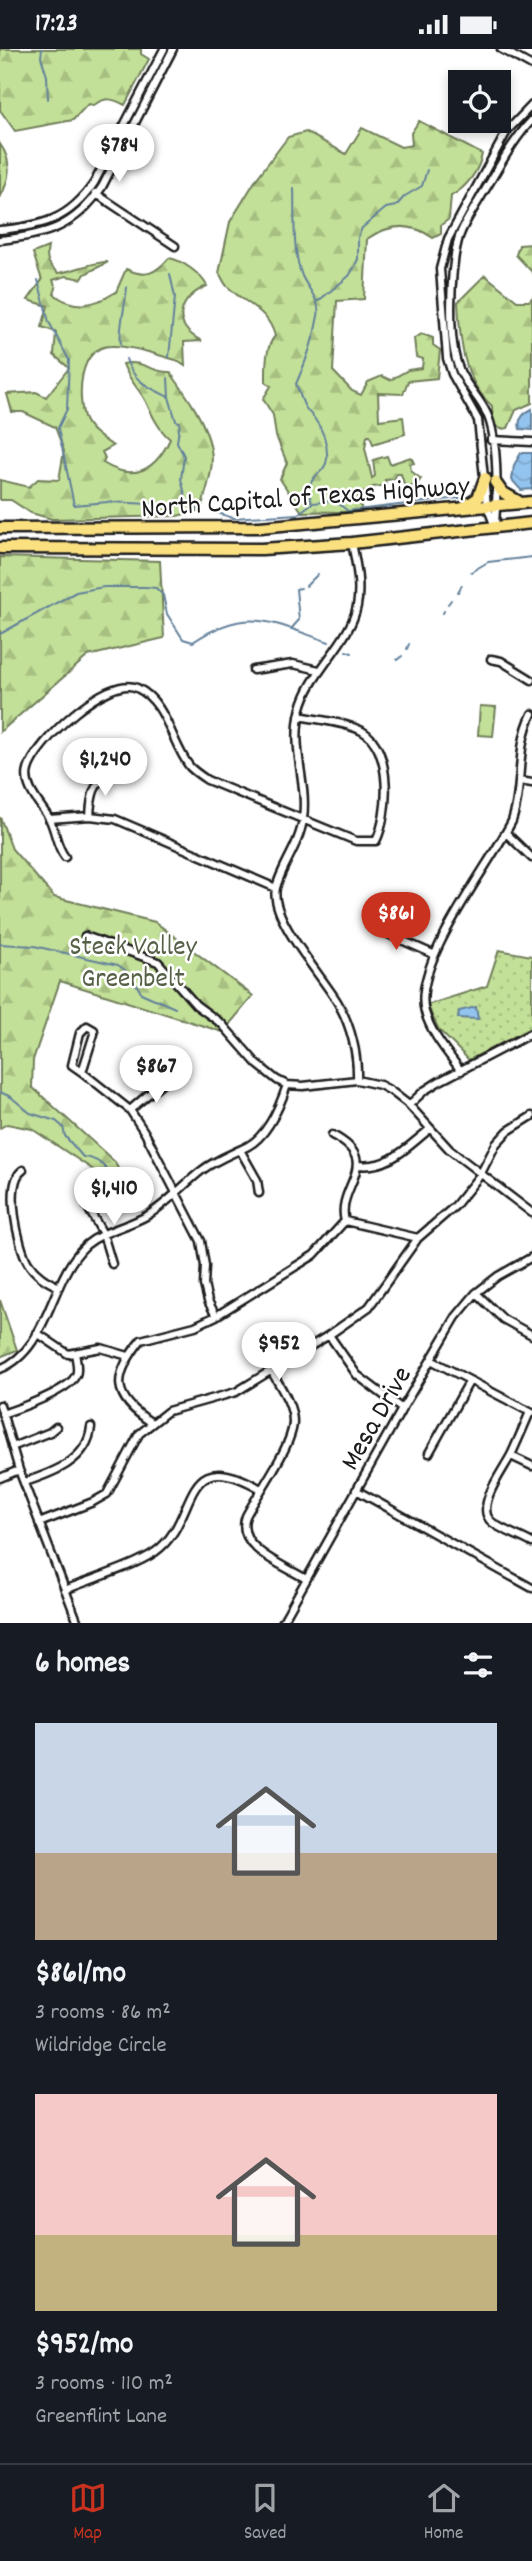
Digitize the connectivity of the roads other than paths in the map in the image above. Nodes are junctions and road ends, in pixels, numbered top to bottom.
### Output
1 (164, 49) edge
2 (173, 49) edge
3 (501, 49) edge
4 (532, 66) edge
5 (532, 105) edge
6 (532, 120) edge
7 (90, 190) junction
8 (97, 195) junction
9 (0, 230) edge
10 (0, 240) edge
11 (176, 246) dead end
12 (494, 439) junction
13 (482, 440) junction
14 (532, 442) edge
15 (490, 480) junction
16 (527, 502) edge
17 (492, 506) junction
18 (460, 509) junction
19 (532, 523) edge
20 (495, 527) junction
21 (0, 528) edge
22 (352, 543) junction
23 (0, 548) edge
24 (491, 659) dead end
25 (253, 670) dead end
26 (319, 670) junction
27 (532, 680) edge
28 (532, 714) edge
29 (299, 716) junction
30 (113, 772) dead end
31 (520, 781) junction
32 (532, 783) edge
33 (90, 816) junction
34 (49, 819) junction
35 (303, 819) junction
36 (506, 833) junction
37 (65, 857) dead end
38 (532, 858) edge
39 (276, 888) junction
40 (370, 926) dead end
41 (85, 936) dead end
42 (433, 954) junction
43 (532, 1033) edge
44 (461, 1071) junction
45 (82, 1072) junction
46 (165, 1080) dead end
47 (357, 1080) junction
48 (288, 1085) junction
49 (409, 1105) junction
50 (130, 1110) junction
51 (532, 1116) edge
52 (430, 1129) junction
53 (332, 1135) dead end
54 (240, 1150) junction
55 (358, 1165) junction
56 (23, 1170) dead end
57 (480, 1175) junction
58 (177, 1193) junction
59 (260, 1193) dead end
60 (87, 1206) dead end
61 (532, 1213) edge
62 (345, 1221) junction
63 (103, 1234) junction
64 (418, 1238) junction
65 (532, 1257) edge
66 (111, 1264) dead end
67 (59, 1287) junction
68 (476, 1293) junction
69 (216, 1316) junction
70 (37, 1333) junction
71 (329, 1335) junction
72 (532, 1335) edge
73 (75, 1353) junction
74 (128, 1356) junction
75 (431, 1360) junction
76 (0, 1369) edge
77 (271, 1370) junction
78 (469, 1382) junction
79 (0, 1405) edge
80 (402, 1409) junction
81 (531, 1413) edge
82 (2, 1414) junction
83 (152, 1423) junction
84 (56, 1427) dead end
85 (91, 1427) dead end
86 (8, 1444) junction
87 (429, 1453) dead end
88 (510, 1456) junction
89 (532, 1467) edge
90 (19, 1470) junction
91 (0, 1478) edge
92 (25, 1482) junction
93 (261, 1489) junction
94 (356, 1490) junction
95 (39, 1523) junction
96 (532, 1543) edge
97 (306, 1579) junction
98 (532, 1588) edge
99 (65, 1590) junction
100 (78, 1623) edge
101 (282, 1623) edge

1 - 7 street
2 - 8 street
3 - 4 street
5 - 13 street
6 - 12 street
7 - 8 street
7 - 9 street
8 - 10 street
8 - 11 street
12 - 13 street
12 - 14 street
12 - 15 street
13 - 15 street
15 - 16 highway
15 - 17 street
15 - 17 street
15 - 18 highway
16 - 17 highway, North Capital of Texas Highway
17 - 18 highway, North Capital of Texas Highway
17 - 20 street
18 - 21 highway, North Capital of Texas Highway
19 - 20 highway, North Capital of Texas Highway
20 - 22 highway, North Capital of Texas Highway
22 - 23 highway, North Capital of Texas Highway
22 - 26 street
24 - 27 street
25 - 26 street
26 - 29 street
28 - 31 street
29 - 35 street
29 - 35 street
30 - 33 street
31 - 32 street
31 - 36 street
33 - 34 street
33 - 39 street
34 - 35 street
34 - 37 street
35 - 39 street
36 - 38 street
36 - 42 street
39 - 47 street
40 - 42 street
41 - 48 street
42 - 44 street
43 - 44 street
44 - 49 street
45 - 45 street
45 - 50 street
46 - 50 street
47 - 48 street
47 - 49 street
48 - 54 street
49 - 52 street
50 - 58 street
51 - 57 street
52 - 55 street
52 - 57 street
53 - 55 street
54 - 58 street
54 - 59 street
55 - 62 street
56 - 67 street
57 - 61 street
57 - 64 street
58 - 63 street
58 - 69 street
60 - 63 street
62 - 64 street
62 - 69 street
63 - 66 street
63 - 67 street
64 - 71 street
65 - 68 street, Mesa Drive
67 - 70 street
68 - 72 street
68 - 75 street, Mesa Drive
69 - 74 street
70 - 73 street
70 - 76 street
71 - 77 street
71 - 80 street
73 - 74 street
73 - 82 street
74 - 83 street
75 - 78 street
75 - 80 street, Mesa Drive
77 - 83 street
77 - 93 street
78 - 81 street
78 - 87 street
79 - 82 street
80 - 94 street, Mesa Drive
81 - 88 street
82 - 86 street
83 - 95 street
84 - 86 street
85 - 92 street
86 - 90 street
88 - 89 street
88 - 96 street
90 - 91 street
90 - 92 street
92 - 95 street
93 - 97 street
93 - 99 street
94 - 97 street, Mesa Drive
94 - 98 street
95 - 99 street
97 - 101 street, Mesa Drive
99 - 100 street

